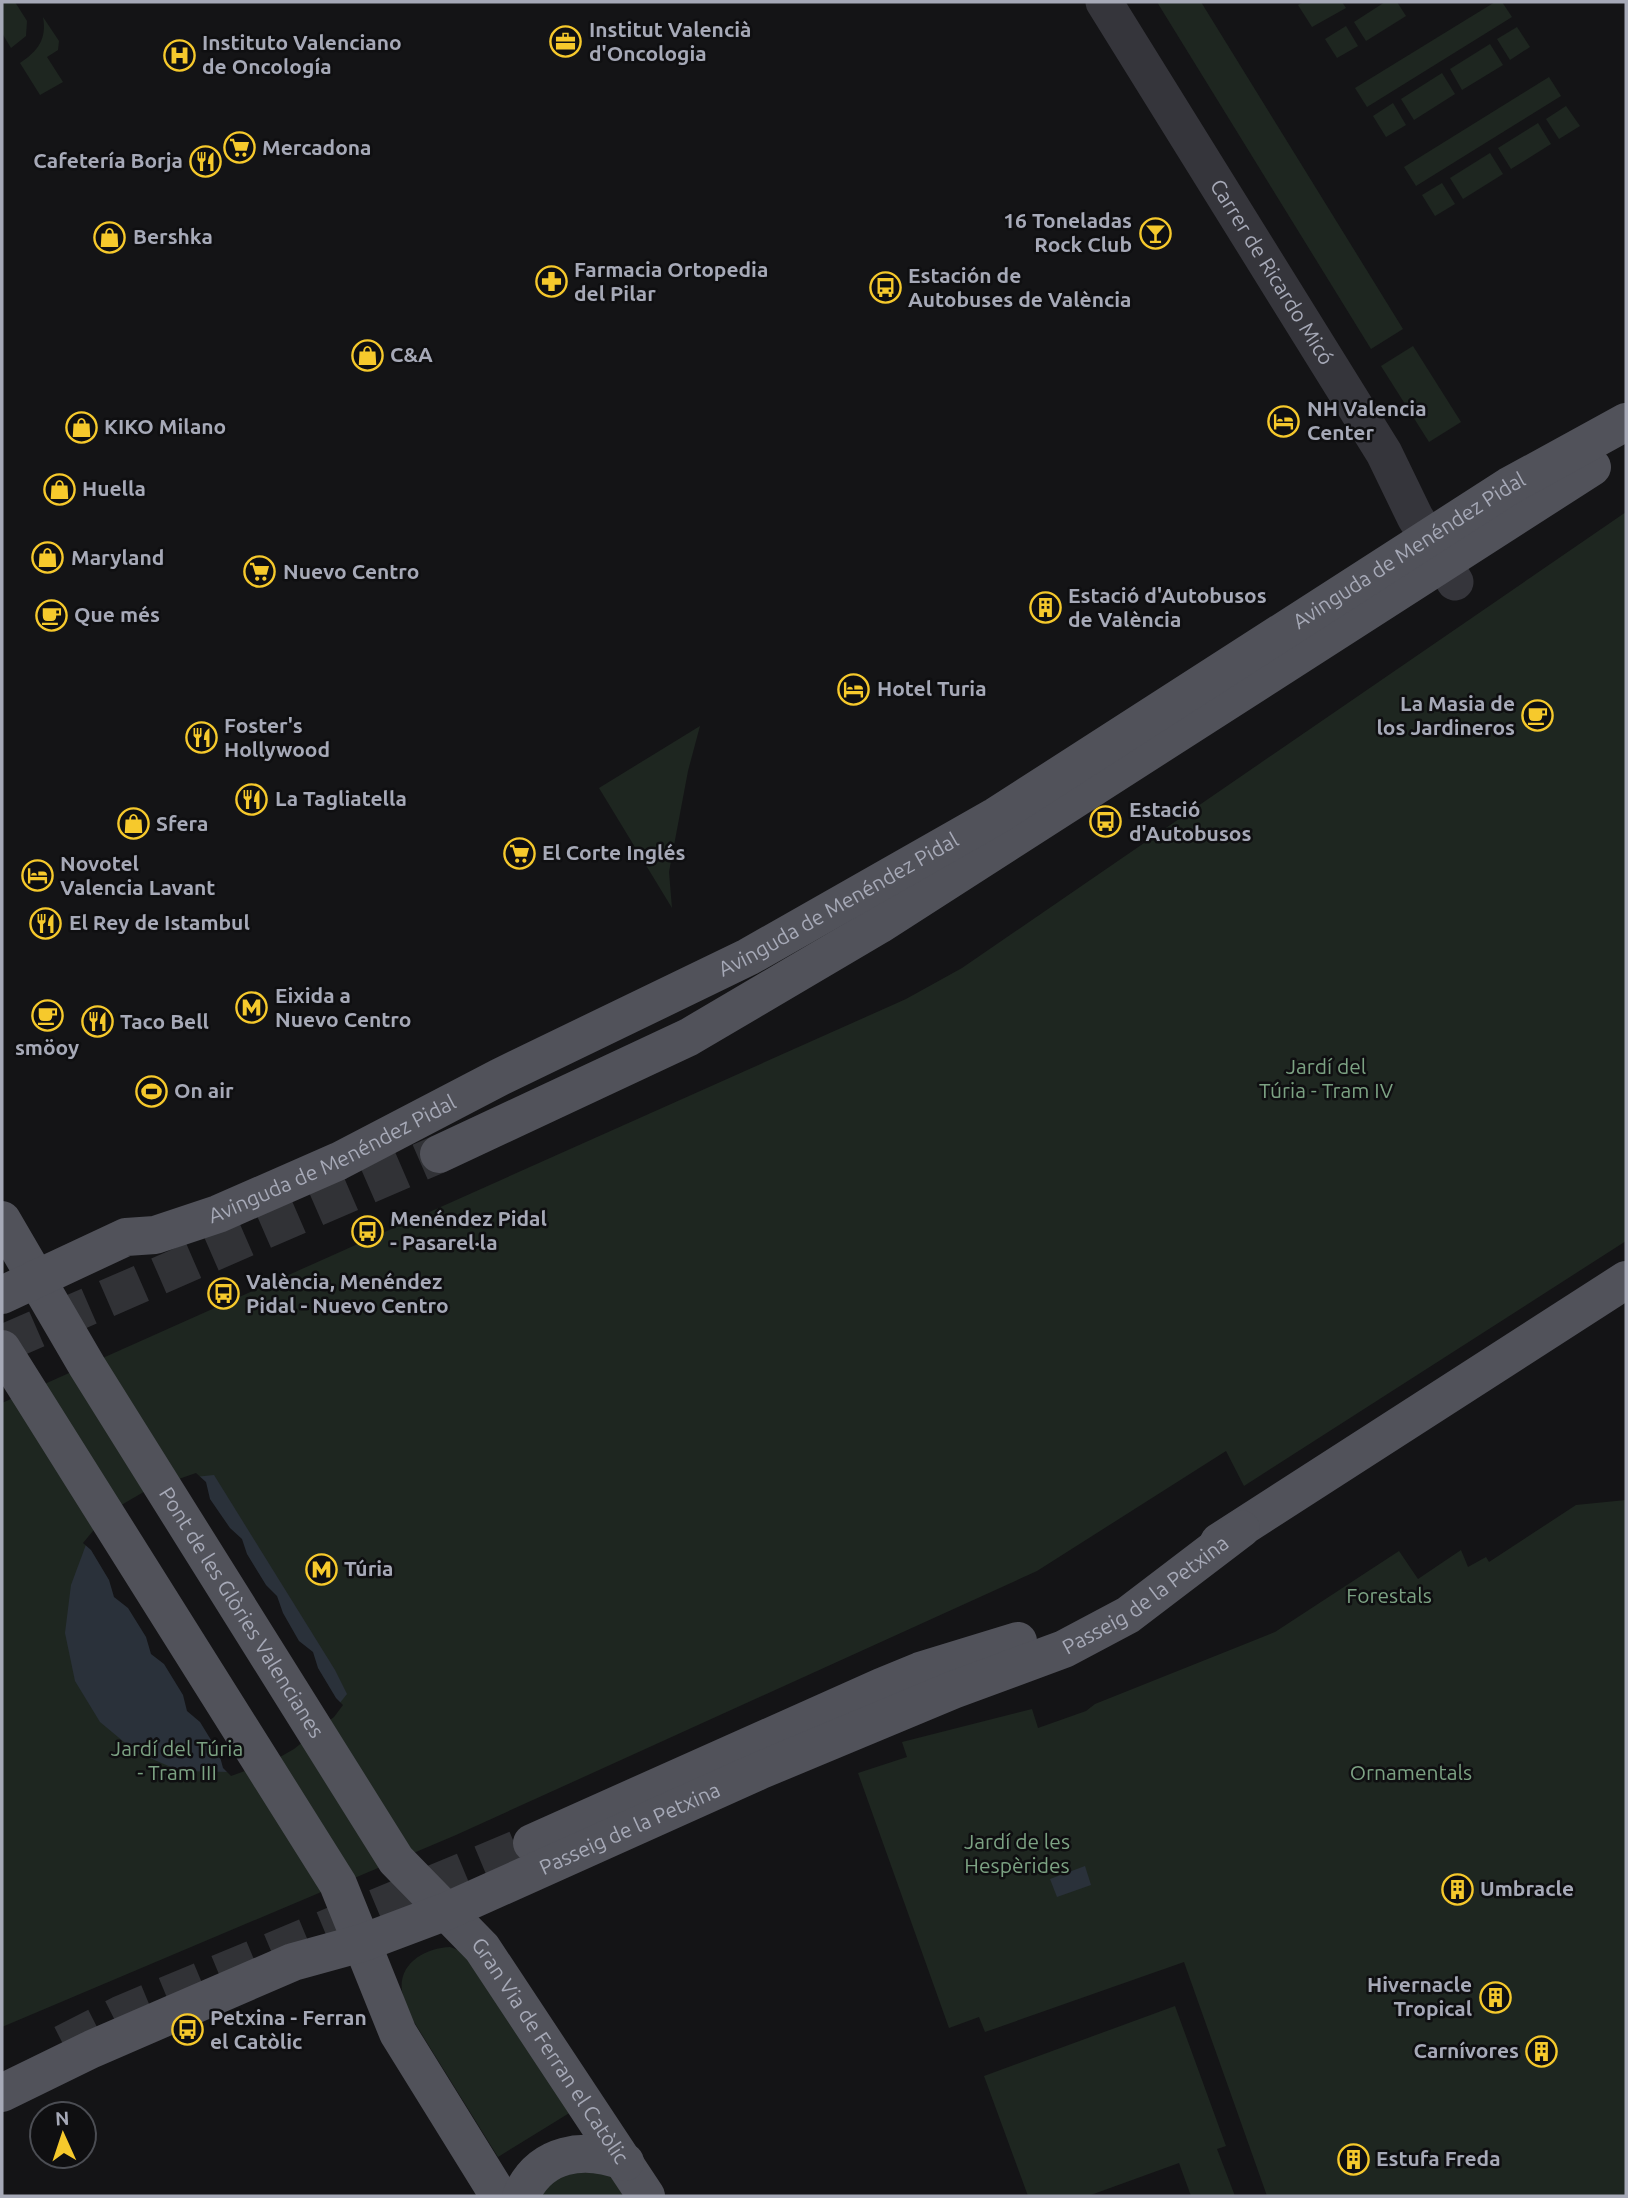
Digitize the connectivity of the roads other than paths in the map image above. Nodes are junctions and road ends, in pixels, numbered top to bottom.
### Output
1 (1104, 2) edge
2 (1626, 422) edge
3 (1626, 445) edge
4 (1442, 561) junction
5 (439, 1154) tunnel mouth
6 (2, 1220) edge
7 (1626, 1280) edge
8 (13, 1289) edge
9 (2, 1349) edge
10 (1241, 1529) junction
11 (532, 1843) tunnel mouth
12 (447, 1911) junction
13 (362, 1942) junction
14 (2, 2092) edge
15 (625, 2162) junction
16 (499, 2196) edge
17 (521, 2196) edge
18 (646, 2196) edge

1 - 4 street, Carrer de Ricardo Micó
2 - 4 main road, Avinguda de Menéndez Pidal
3 - 4 main road, Avinguda de Menéndez Pidal
4 - 5 main road, Avinguda de Menéndez Pidal
4 - 8 main road, Avinguda de Menéndez Pidal
6 - 8 main road, Pont de les Glòries Valencianes
7 - 10 main road, Passeig de la Petxina
8 - 12 main road, Pont de les Glòries Valencianes
9 - 13 main road
10 - 11 main road, Passeig de la Petxina
10 - 12 main road, Passeig de la Petxina
12 - 13 main road, Passeig de la Petxina
12 - 15 main road, Gran Via de Ferran el Catòlic
13 - 14 main road, Passeig de la Petxina
13 - 16 main road
15 - 17 main road
15 - 18 main road, Gran Via de Ferran el Catòlic

